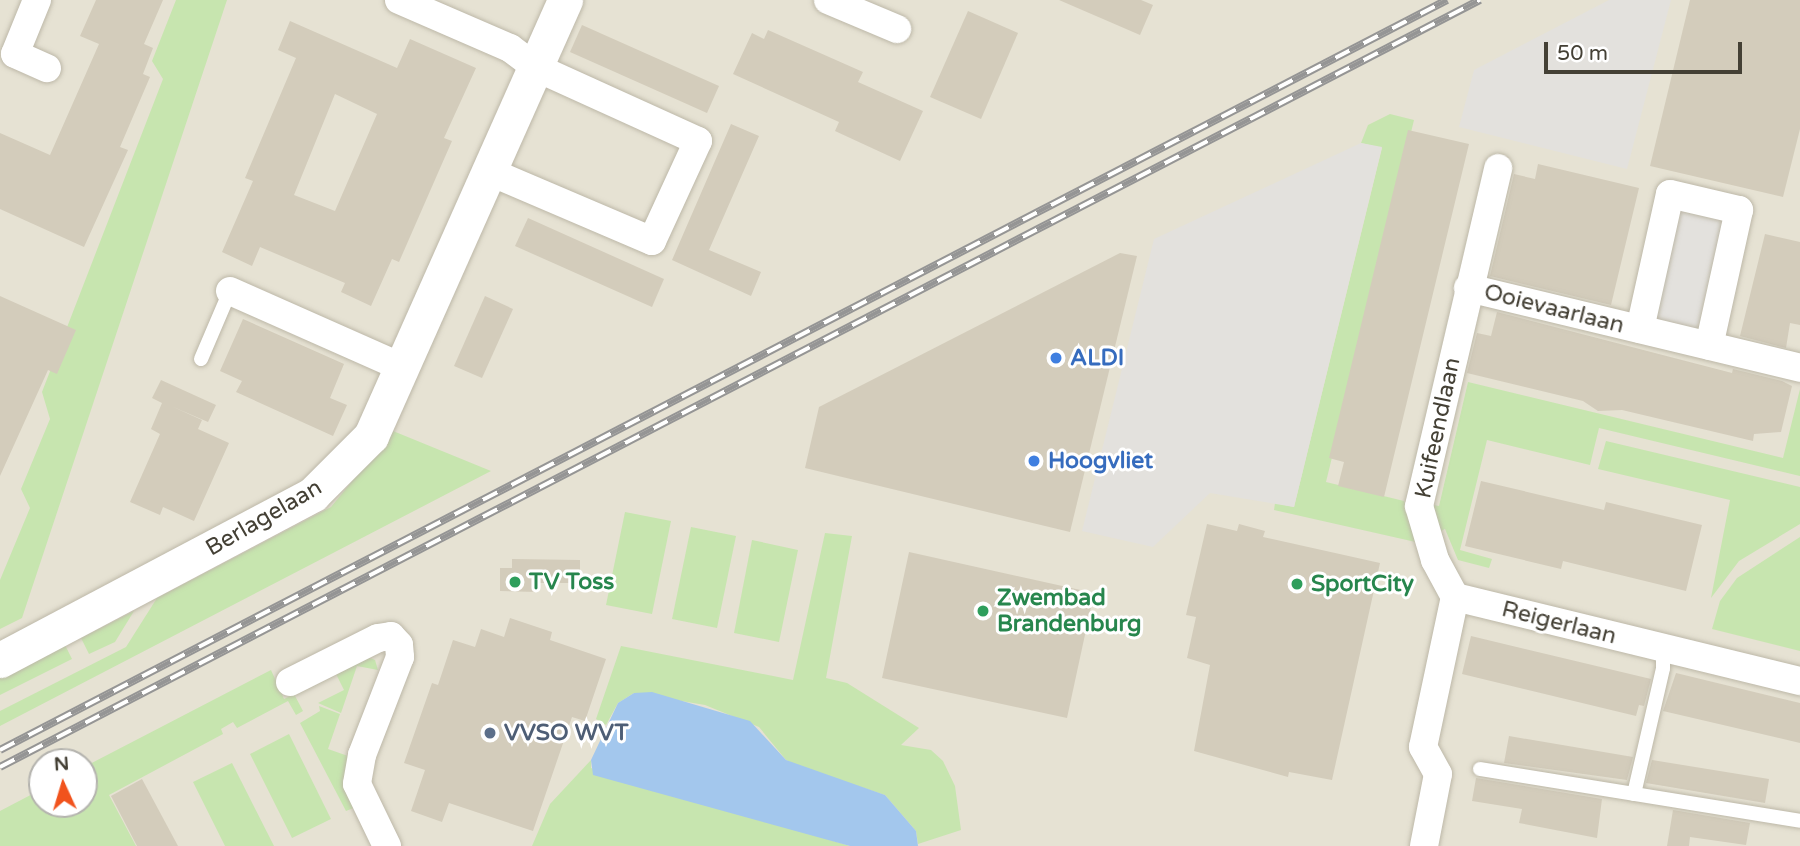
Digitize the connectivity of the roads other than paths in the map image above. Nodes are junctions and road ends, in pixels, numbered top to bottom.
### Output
1 (37, 0) edge
2 (399, 0) edge
3 (565, 0) edge
4 (828, 0) edge
5 (897, 29) dead end
6 (535, 67) junction
7 (47, 68) dead end
8 (1498, 168) dead end
9 (490, 172) junction
10 (1468, 288) junction
11 (230, 292) joint
12 (1640, 329) junction
13 (1709, 346) junction
14 (201, 359) dead end
15 (404, 368) junction
16 (1800, 368) edge
17 (1455, 597) junction
18 (1663, 649) junction
19 (0, 660) edge
20 (1800, 681) edge
21 (290, 682) dead end
22 (1480, 769) dead end
23 (1634, 794) junction
24 (1800, 821) edge
25 (387, 846) edge
26 (1424, 846) edge

1 - 7 street
2 - 6 street
3 - 6 street, Berlagelaan
4 - 5 street
6 - 9 street, Berlagelaan
6 - 9 street
8 - 10 street, Kuifeendlaan
9 - 15 street, Berlagelaan
10 - 12 street, Ooievaarlaan
10 - 17 street, Kuifeendlaan
11 - 14 lane
11 - 15 street
12 - 13 street, Ooievaarlaan
12 - 13 street, Ooievaarlaan
13 - 16 street, Ooievaarlaan
15 - 19 street, Berlagelaan
17 - 18 street, Reigerlaan
17 - 26 street
18 - 20 street, Reigerlaan
18 - 23 lane
21 - 25 street
22 - 23 lane
23 - 24 lane

